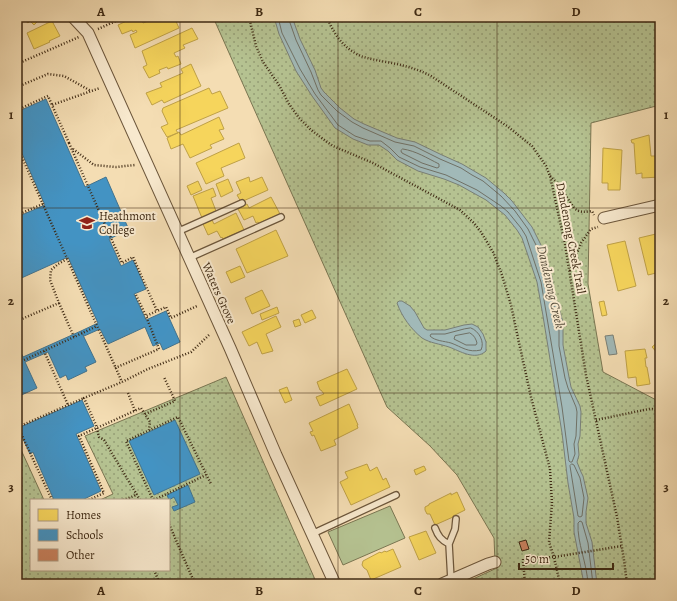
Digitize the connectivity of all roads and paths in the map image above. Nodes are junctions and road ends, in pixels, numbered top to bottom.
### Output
1 (73, 17) edge
2 (125, 17) edge
3 (249, 17) edge
4 (327, 17) edge
5 (88, 33) junction
6 (17, 64) edge
7 (17, 87) edge
8 (100, 88) dead end
9 (91, 91) junction
10 (52, 105) junction
11 (17, 110) edge
12 (69, 143) junction
13 (17, 146) edge
14 (135, 165) dead end
15 (550, 176) junction
16 (242, 203) dead end
17 (43, 204) junction
18 (660, 205) edge
19 (592, 211) dead end
20 (17, 215) edge
21 (280, 217) dead end
22 (601, 222) joint
23 (177, 232) junction
24 (189, 258) junction
25 (67, 259) junction
26 (570, 273) junction
27 (136, 294) dead end
28 (59, 303) junction
29 (197, 306) dead end
30 (157, 311) junction
31 (146, 316) junction
32 (17, 321) edge
33 (97, 326) junction
34 (209, 335) dead end
35 (74, 337) junction
36 (44, 351) junction
37 (24, 360) dead end
38 (115, 368) junction
39 (164, 377) dead end
40 (122, 382) junction
41 (128, 393) dead end
42 (84, 398) junction
43 (68, 405) junction
44 (135, 411) junction
45 (660, 411) edge
46 (145, 414) junction
47 (596, 420) junction
48 (18, 427) edge
49 (97, 428) junction
50 (149, 430) junction
51 (206, 474) junction
52 (211, 484) dead end
53 (137, 494) junction
54 (396, 495) dead end
55 (52, 499) edge
56 (91, 499) edge
57 (126, 499) edge
58 (140, 499) edge
59 (154, 499) edge
60 (158, 499) edge
61 (456, 519) dead end
62 (170, 526) edge
63 (435, 528) dead end
64 (312, 534) junction
65 (449, 544) junction
66 (622, 546) junction
67 (554, 557) junction
68 (534, 558) dead end
69 (523, 559) dead end
70 (495, 562) dead end
71 (154, 571) edge
72 (447, 582) edge
73 (160, 584) edge
74 (196, 584) edge
75 (335, 584) edge
76 (525, 584) edge
77 (560, 584) edge
78 (627, 584) edge

1 - 5 street, Waters Grove
2 - 5 path
3 - 67 path
4 - 15 path, Dandenong Creek Trail
5 - 6 path
5 - 23 street, Waters Grove
7 - 9 path
8 - 9 path
9 - 10 path
10 - 11 path
10 - 12 path
12 - 14 path
12 - 30 path
13 - 17 path
15 - 19 path
15 - 26 path, Dandenong Creek Trail
16 - 23 lane
17 - 20 path
17 - 25 path
18 - 22 street
21 - 24 lane
22 - 26 path
23 - 24 street, Waters Grove
24 - 64 street, Waters Grove
25 - 28 path
25 - 33 path
26 - 47 path, Dandenong Creek Trail
27 - 31 path
28 - 32 path
28 - 35 path
29 - 30 path
30 - 31 path
31 - 38 path
33 - 35 path
33 - 38 path
34 - 40 path
35 - 36 path
36 - 37 path
36 - 43 path
38 - 40 path
39 - 46 path
40 - 42 path
41 - 44 path
42 - 43 path
42 - 49 path
43 - 48 path
44 - 46 path
44 - 49 path
45 - 47 path
46 - 50 path
47 - 66 path, Dandenong Creek Trail
48 - 55 path
49 - 53 path
49 - 56 path
50 - 51 path
50 - 59 path
51 - 52 path
51 - 60 path
53 - 57 path
53 - 58 path
54 - 64 lane
61 - 65 lane
62 - 74 path
63 - 65 lane
64 - 75 street, Waters Grove
65 - 72 lane
66 - 67 path
66 - 78 path, Dandenong Creek Trail
67 - 68 path
67 - 77 path
69 - 76 path
70 - 72 street
71 - 73 path

